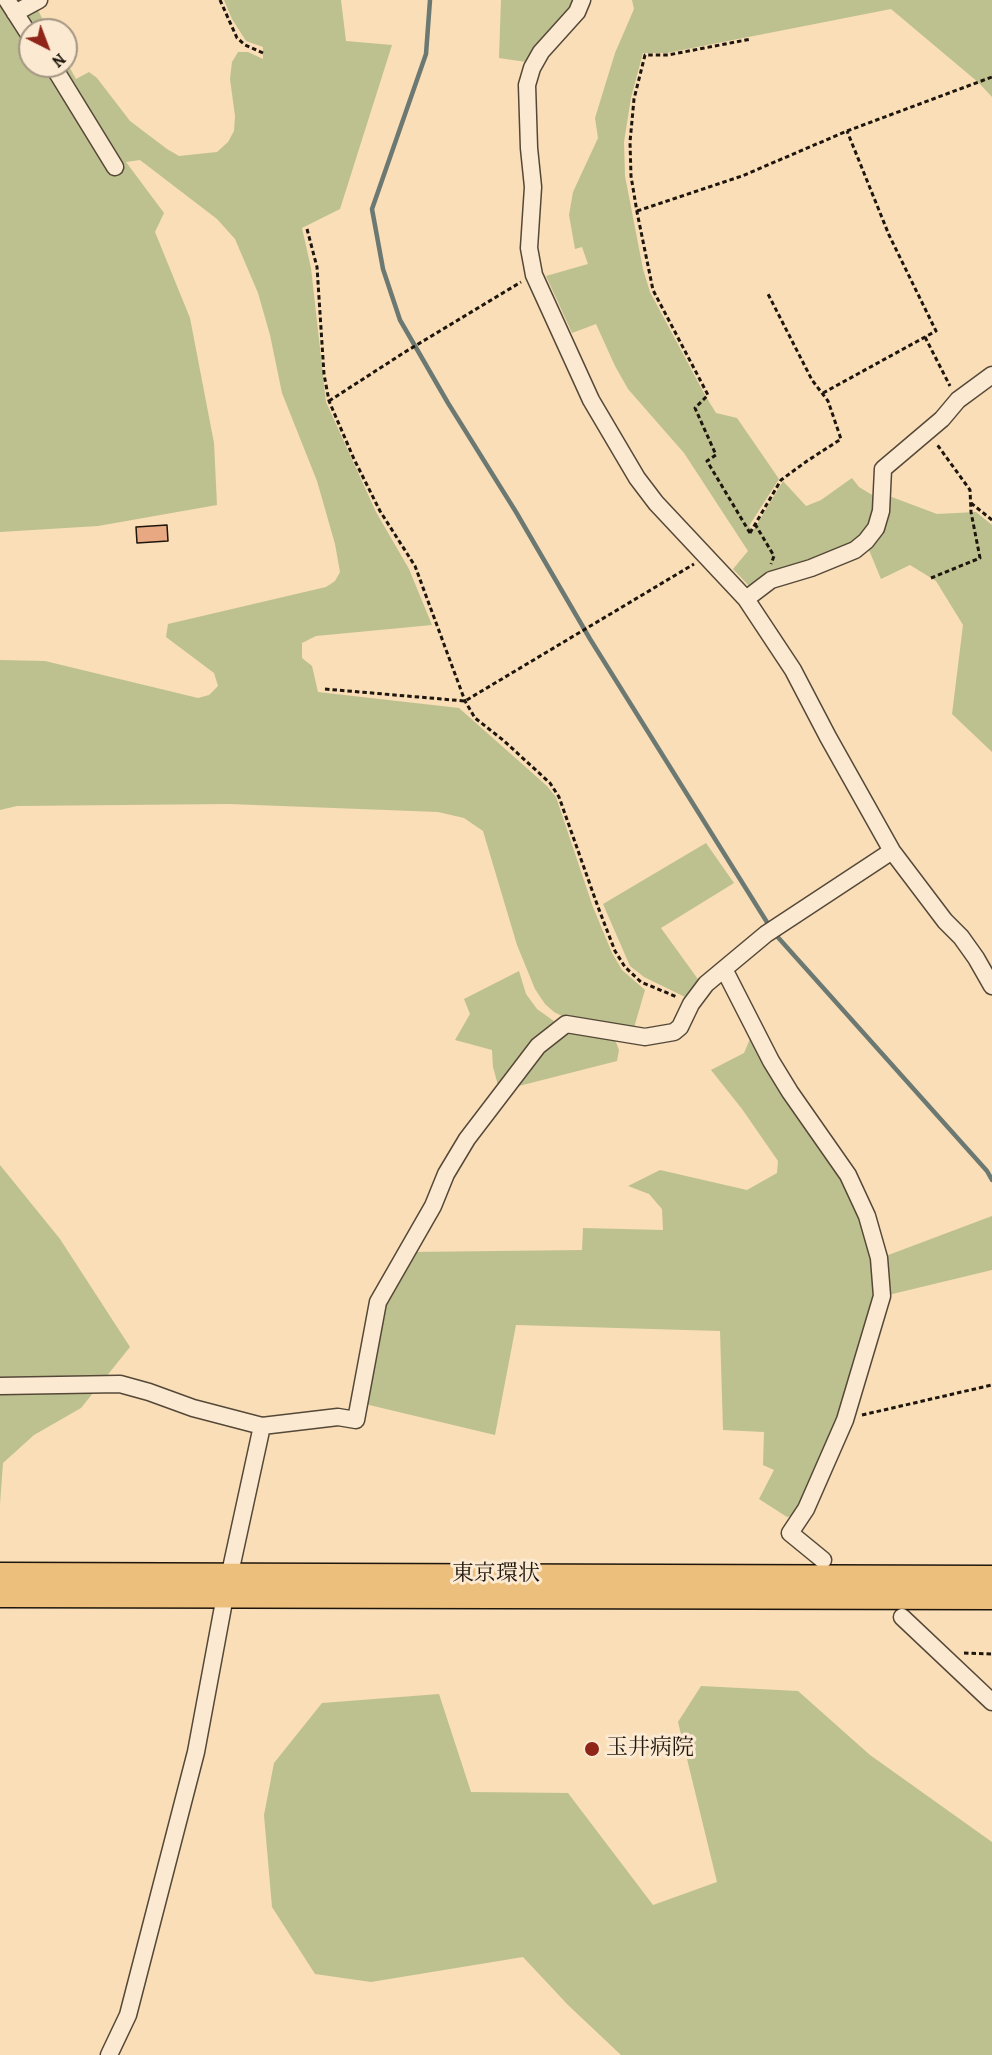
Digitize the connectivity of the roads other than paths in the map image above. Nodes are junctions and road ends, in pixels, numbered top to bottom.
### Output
1 (39, 0) edge
2 (582, 0) edge
3 (11, 6) edge
4 (60, 78) edge
5 (115, 167) dead end
6 (992, 375) edge
7 (746, 599) junction
8 (892, 850) junction
9 (724, 969) junction
10 (992, 986) edge
11 (0, 1386) edge
12 (262, 1426) junction
13 (823, 1560) dead end
14 (0, 1574) edge
15 (992, 1577) edge
16 (228, 1585) junction
17 (0, 1596) edge
18 (992, 1598) edge
19 (902, 1617) dead end
20 (992, 1702) edge
21 (109, 2055) edge

1 - 3 street
2 - 7 street
4 - 5 street
6 - 7 street
7 - 8 street
8 - 9 street
8 - 10 street
9 - 12 street
9 - 13 street
11 - 12 street
12 - 16 street
14 - 16 highway, 東京環状
15 - 16 highway, 東京環状
16 - 17 highway, 東京環状
16 - 18 highway, 東京環状
16 - 21 street
19 - 20 street

